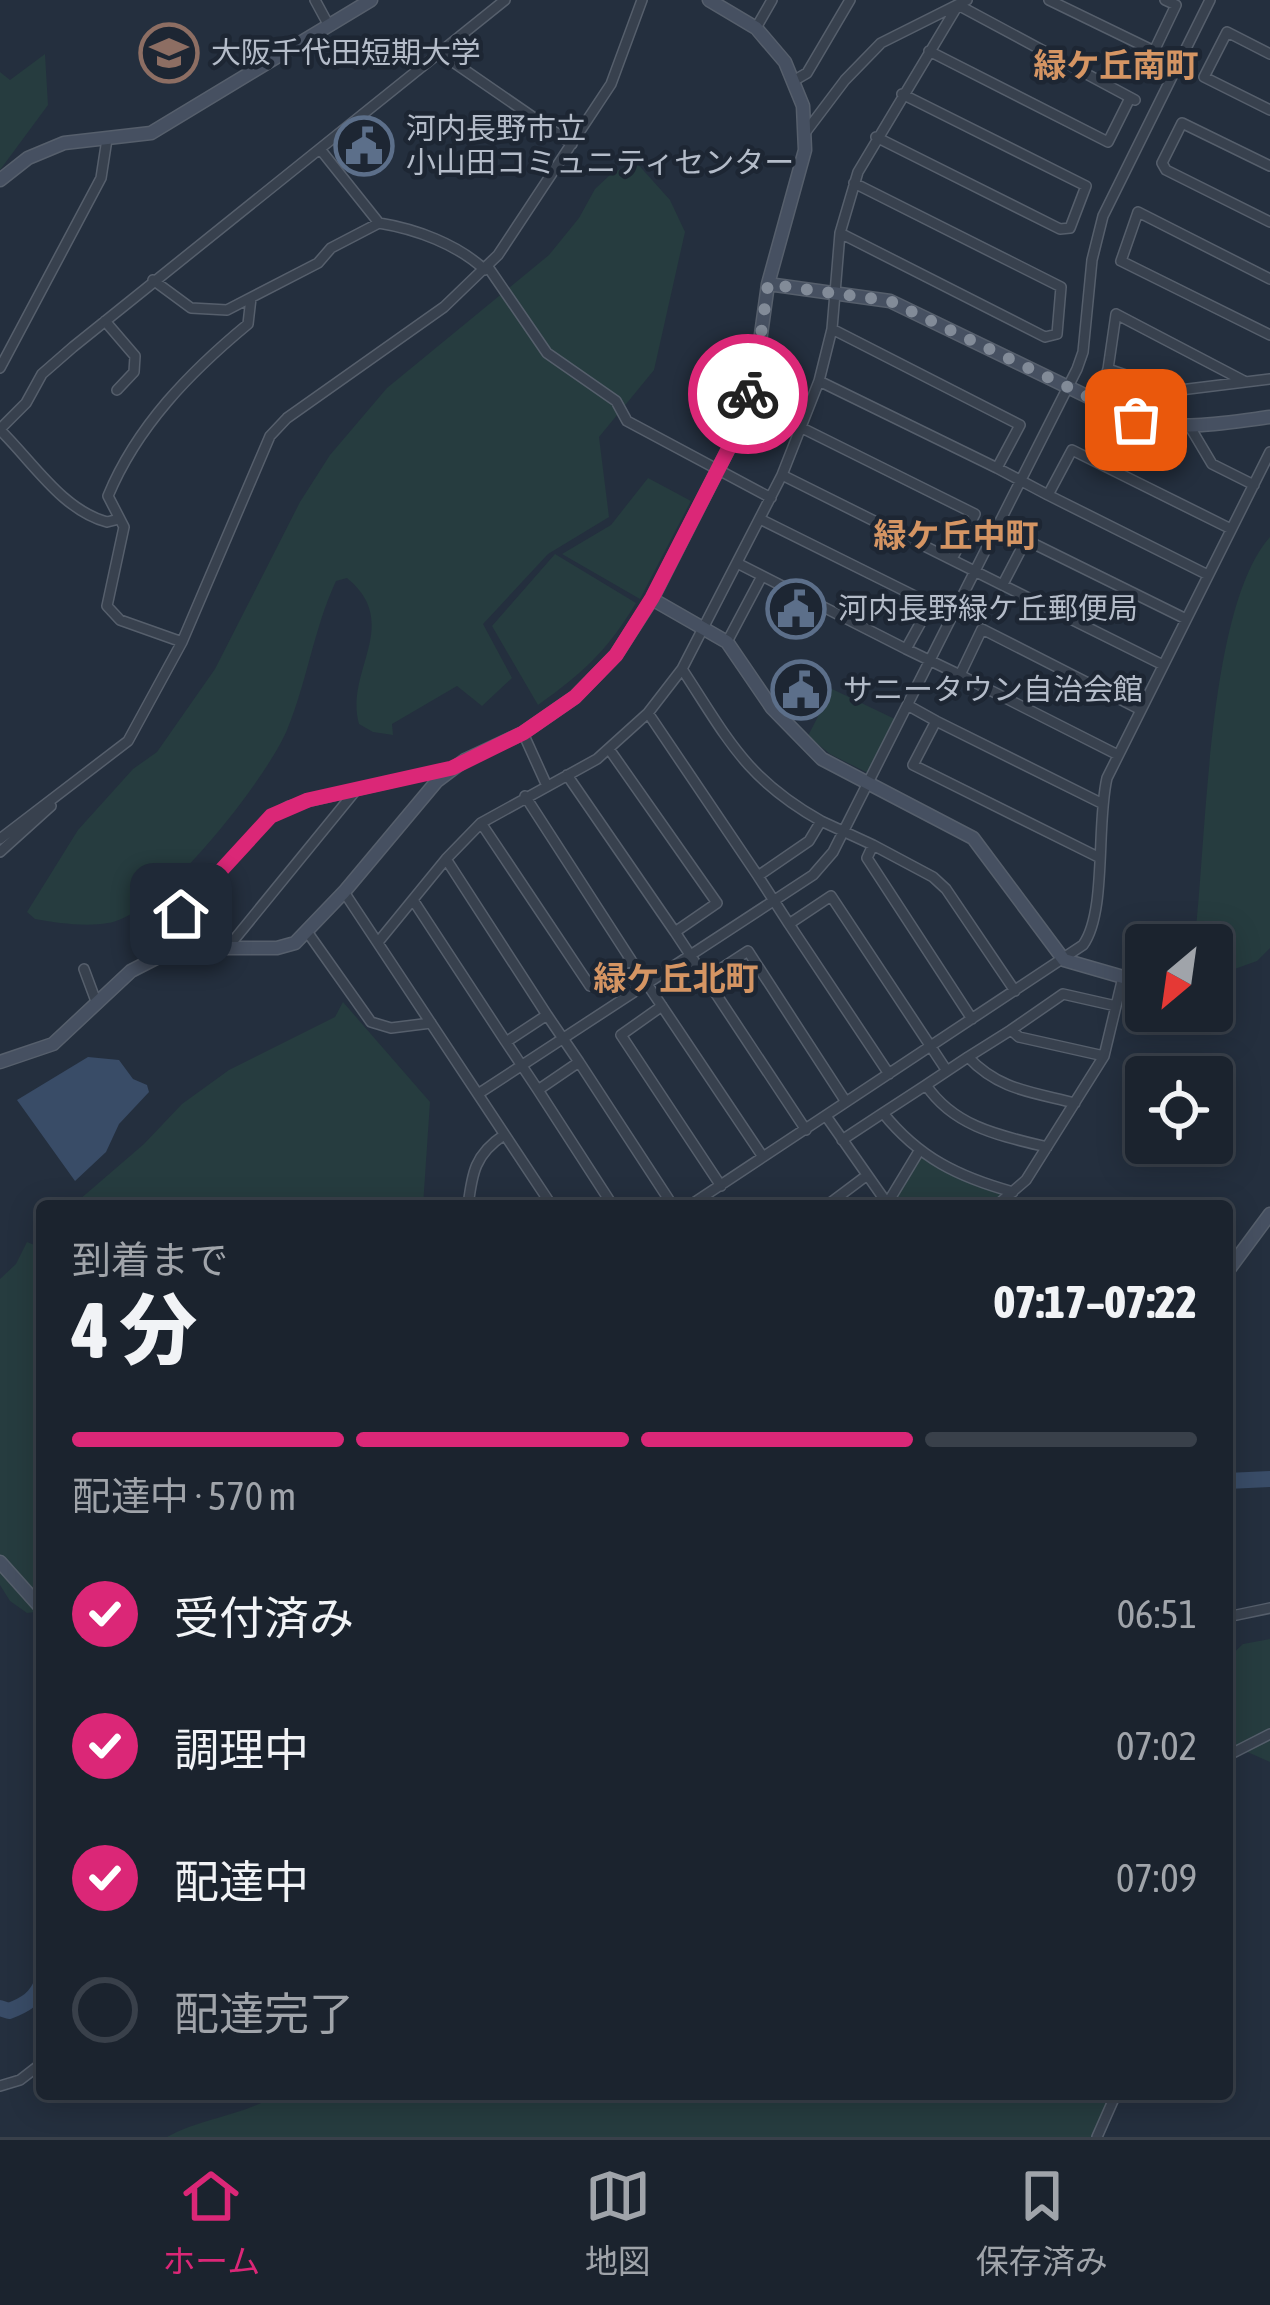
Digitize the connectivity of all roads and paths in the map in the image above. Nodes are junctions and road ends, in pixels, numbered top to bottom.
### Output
1 (315, 0) edge
2 (371, 0) edge
3 (505, 0) edge
4 (642, 0) edge
5 (709, 0) edge
6 (772, 0) edge
7 (850, 0) edge
8 (1049, 0) edge
9 (1165, 0) edge
10 (1210, 0) edge
11 (963, 3) edge
12 (328, 24) junction
13 (756, 28) junction
14 (929, 51) junction
15 (440, 52) junction
16 (1270, 54) edge
17 (795, 80) junction
18 (902, 94) junction
19 (1270, 110) edge
20 (805, 134) junction
21 (876, 137) junction
22 (107, 140) junction
23 (572, 144) junction
24 (320, 149) junction
25 (1270, 166) edge
26 (0, 180) edge
27 (854, 183) junction
28 (1270, 222) edge
29 (380, 224) junction
30 (840, 232) junction
31 (486, 268) junction
32 (1270, 278) edge
33 (153, 280) junction
34 (768, 284) junction
35 (835, 291) junction
36 (251, 298) junction
37 (105, 321) junction
38 (832, 329) junction
39 (1270, 335) edge
40 (0, 368) edge
41 (1108, 369) junction
42 (1270, 379) edge
43 (819, 381) junction
44 (1244, 381) junction
45 (1068, 388) junction
46 (117, 390) dead end
47 (1097, 402) junction
48 (1270, 418) edge
49 (1190, 427) junction
50 (800, 428) junction
51 (0, 429) edge
52 (1270, 452) edge
53 (997, 468) junction
54 (717, 471) junction
55 (782, 475) junction
56 (1022, 482) junction
57 (1254, 484) junction
58 (1048, 495) junction
59 (770, 498) junction
60 (119, 519) junction
61 (760, 519) junction
62 (1231, 529) junction
63 (952, 559) junction
64 (737, 563) junction
65 (977, 573) junction
66 (1208, 575) junction
67 (763, 576) junction
68 (1003, 584) junction
69 (652, 598) junction
70 (1186, 619) junction
71 (704, 626) junction
72 (182, 642) junction
73 (727, 642) junction
74 (906, 650) junction
75 (932, 662) junction
76 (1163, 665) junction
77 (682, 668) junction
78 (960, 675) junction
79 (909, 706) junction
80 (1141, 710) junction
81 (648, 713) junction
82 (936, 721) junction
83 (523, 733) junction
84 (609, 749) junction
85 (1118, 755) junction
86 (452, 768) junction
87 (567, 775) junction
88 (75, 781) junction
89 (871, 784) junction
90 (547, 786) junction
91 (357, 789) junction
92 (526, 796) junction
93 (1101, 803) junction
94 (821, 821) junction
95 (481, 824) junction
96 (846, 832) junction
97 (0, 839) edge
98 (873, 845) junction
99 (0, 852) edge
100 (1098, 857) junction
101 (446, 859) junction
102 (758, 876) junction
103 (344, 892) junction
104 (413, 900) junction
105 (773, 901) junction
106 (789, 924) junction
107 (675, 932) junction
108 (308, 933) junction
109 (379, 941) junction
110 (229, 946) junction
111 (181, 948) junction
112 (688, 956) junction
113 (632, 960) junction
114 (1064, 960) junction
115 (84, 969) dead end
116 (1124, 977) joint
117 (705, 979) junction
118 (648, 983) junction
119 (1015, 992) junction
120 (97, 1004) junction
121 (662, 1006) junction
122 (1116, 1006) junction
123 (547, 1015) junction
124 (972, 1019) junction
125 (431, 1023) junction
126 (1012, 1030) junction
127 (564, 1038) junction
128 (506, 1042) junction
129 (930, 1047) junction
130 (1104, 1056) junction
131 (968, 1057) junction
132 (0, 1062) edge
133 (579, 1062) junction
134 (520, 1067) junction
135 (947, 1071) junction
136 (889, 1074) junction
137 (926, 1085) junction
138 (538, 1090) junction
139 (478, 1094) junction
140 (846, 1102) junction
141 (1075, 1102) junction
142 (883, 1113) junction
143 (826, 1117) junction
144 (806, 1130) junction
145 (504, 1135) junction
146 (842, 1140) junction
147 (1047, 1147) junction
148 (919, 1150) junction
149 (763, 1157) junction
150 (866, 1176) junction
151 (721, 1186) junction
152 (1013, 1192) junction
153 (469, 1200) edge
154 (548, 1200) edge
155 (609, 1200) edge
156 (669, 1200) edge
157 (699, 1200) edge
158 (837, 1200) edge
159 (884, 1200) edge
160 (891, 1200) edge
161 (1003, 1200) edge
162 (1270, 1214) edge
163 (1233, 1264) edge
164 (0, 1562) edge
165 (36, 1602) edge
166 (1270, 1608) edge
167 (1233, 1615) edge
168 (1270, 1734) edge
169 (1233, 1753) edge
170 (36, 2067) edge
171 (0, 2086) edge
172 (1113, 2100) edge
173 (1096, 2137) edge

1 - 12 street
2 - 12 street
3 - 15 street
4 - 23 street
5 - 13 street
6 - 13 street
7 - 17 street
8 - 9 street
10 - 45 street
11 - 14 street
11 - 14 street
11 - 20 street
12 - 22 street
13 - 17 street
14 - 18 street
15 - 23 street
15 - 24 street
16 - 19 street
17 - 20 street
18 - 21 street
18 - 21 street
20 - 34 street
21 - 27 street
22 - 26 street
22 - 40 street
23 - 31 street
24 - 29 street
24 - 33 street
25 - 28 street
27 - 30 street
27 - 30 street
29 - 31 street
29 - 36 street
30 - 35 street
31 - 54 street
31 - 72 street
32 - 39 street
33 - 36 street
33 - 37 street
34 - 35 street
34 - 54 street
35 - 38 street
35 - 45 street
36 - 60 street
37 - 46 street
37 - 51 street
38 - 43 street
38 - 53 street
41 - 44 street
41 - 44 street
41 - 47 street
42 - 44 street
43 - 50 street
43 - 53 street
45 - 47 street
45 - 56 street
47 - 49 street
48 - 49 street
49 - 57 street
50 - 55 street
50 - 63 street
51 - 60 street
52 - 57 street
53 - 56 street
54 - 59 street
54 - 69 street
55 - 59 street
55 - 63 street
56 - 58 street
56 - 65 street
57 - 62 street
58 - 62 street
58 - 66 street
59 - 61 street
60 - 72 street
61 - 64 street
61 - 74 street
62 - 66 street
63 - 65 street
64 - 67 street
64 - 71 street
65 - 68 street
65 - 75 street
66 - 70 street
67 - 73 street
67 - 74 street
68 - 70 street
68 - 76 street
69 - 71 street
69 - 83 street
70 - 76 street
71 - 73 street
71 - 77 street
72 - 88 street
73 - 89 street
74 - 75 street
75 - 78 street
75 - 79 street
76 - 80 street
77 - 81 street
77 - 94 street
78 - 80 street
78 - 85 street
79 - 82 street
79 - 89 street
80 - 85 street
81 - 84 street
81 - 102 street
82 - 93 street
82 - 100 street
83 - 86 street
83 - 90 street
84 - 87 street
84 - 107 street
85 - 93 street
86 - 91 street
86 - 103 street
87 - 90 street
87 - 107 street
88 - 97 street
88 - 99 street
89 - 96 street
89 - 114 street
90 - 92 street
91 - 110 street
91 - 111 street
92 - 95 street
92 - 113 street
93 - 100 street
94 - 96 street
94 - 102 street
95 - 101 street
95 - 113 street
96 - 98 street
96 - 105 street
98 - 119 street
98 - 124 street
100 - 114 street
101 - 104 street
101 - 123 street
102 - 105 street
103 - 108 street
103 - 109 street
104 - 109 street
104 - 128 street
105 - 106 street
105 - 112 street
106 - 129 street
106 - 136 street
107 - 112 street
108 - 110 street
108 - 125 street
109 - 125 street
110 - 111 street
111 - 120 street
112 - 117 street
112 - 118 street
113 - 118 street
114 - 116 street
114 - 119 street
115 - 120 street
116 - 122 street
117 - 140 street
117 - 144 street
118 - 121 street
118 - 127 street
119 - 124 street
120 - 132 street
121 - 149 street
121 - 151 street
122 - 126 street
122 - 130 street
123 - 127 street
123 - 128 street
124 - 129 street
125 - 139 street
126 - 130 street
126 - 131 street
127 - 133 street
127 - 134 street
128 - 134 street
129 - 135 street
129 - 136 street
130 - 141 street
131 - 135 street
131 - 141 street
133 - 138 street
133 - 156 street
134 - 138 street
134 - 139 street
135 - 137 street
136 - 140 street
137 - 142 street
137 - 147 street
138 - 155 street
139 - 145 street
140 - 143 street
141 - 147 street
142 - 146 street
142 - 148 street
143 - 144 street
143 - 146 street
144 - 149 street
145 - 153 street
145 - 154 street
146 - 150 street
147 - 152 street
148 - 152 street
148 - 160 street
149 - 151 street
150 - 158 street
150 - 159 street
151 - 157 street
152 - 161 street
162 - 163 street
164 - 165 street
166 - 167 street
168 - 169 street
170 - 171 street
172 - 173 street

